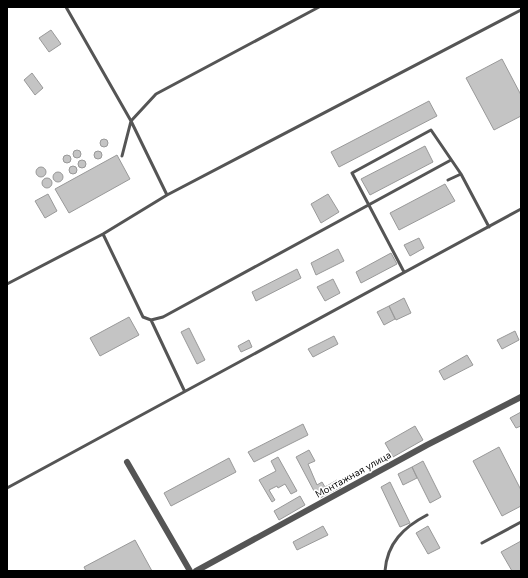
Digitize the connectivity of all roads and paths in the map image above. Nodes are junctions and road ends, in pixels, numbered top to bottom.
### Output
1 (66, 7) edge
2 (319, 7) edge
3 (521, 8) edge
4 (131, 122) junction
5 (122, 156) dead end
6 (451, 160) junction
7 (461, 174) junction
8 (448, 180) dead end
9 (167, 195) junction
10 (369, 205) junction
11 (521, 209) edge
12 (489, 227) junction
13 (103, 234) junction
14 (404, 272) junction
15 (7, 284) edge
16 (151, 320) junction
17 (184, 390) junction
18 (521, 397) edge
19 (127, 462) dead end
20 (7, 488) edge
21 (427, 515) dead end
22 (521, 522) edge
23 (482, 543) dead end
24 (190, 571) edge
25 (196, 571) edge
26 (385, 571) edge

1 - 4 lane
2 - 4 lane
3 - 9 lane
4 - 5 lane
4 - 9 lane
6 - 7 lane
6 - 10 lane
6 - 10 lane
7 - 8 lane
7 - 12 lane
9 - 13 lane
10 - 14 lane
10 - 16 lane
11 - 12 lane
12 - 14 lane
13 - 15 lane
13 - 16 lane
14 - 17 lane
16 - 17 lane
17 - 20 lane
18 - 25 street, Монтажная улица
19 - 24 street
21 - 26 lane
22 - 23 lane

